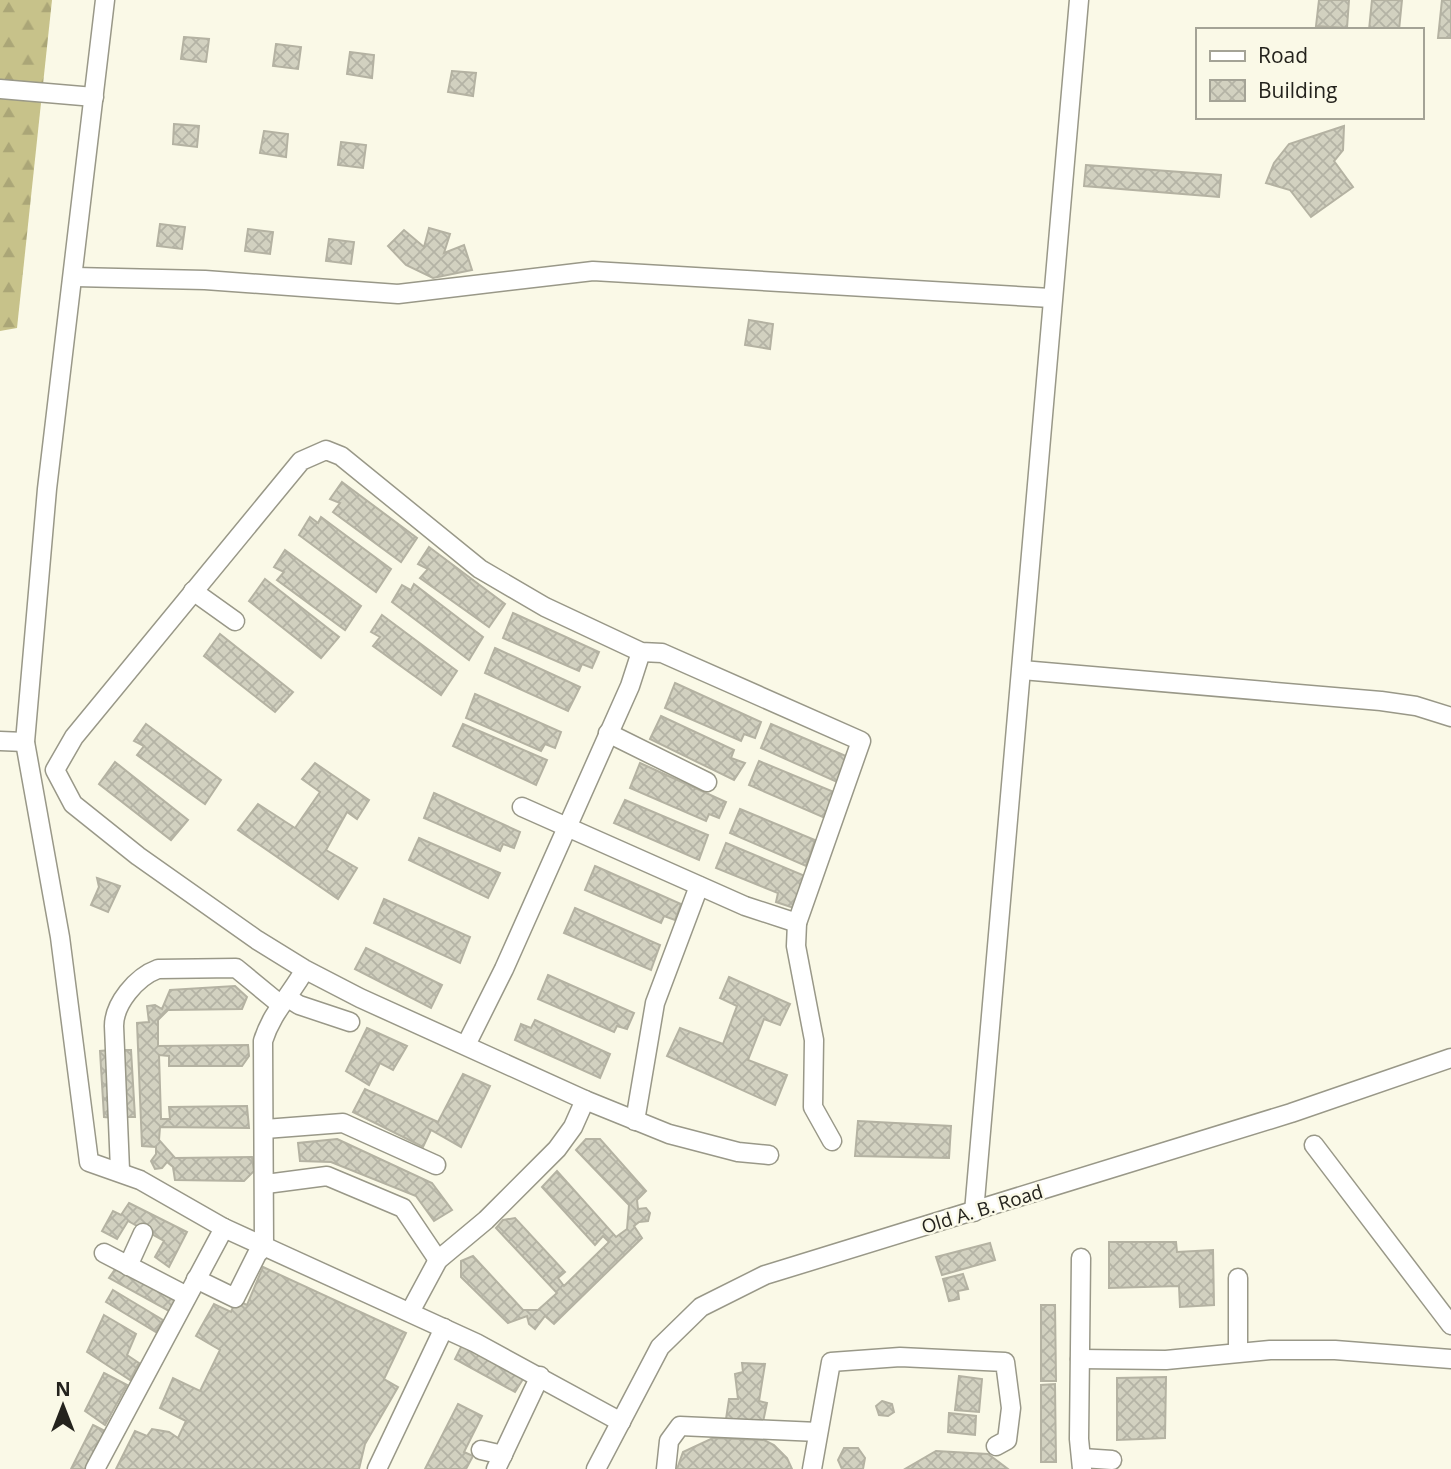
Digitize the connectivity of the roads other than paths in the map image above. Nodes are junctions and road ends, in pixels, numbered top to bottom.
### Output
1 (104, 0) edge
2 (1079, 0) edge
3 (0, 89) edge
4 (94, 97) junction
5 (75, 277) junction
6 (1051, 299) junction
7 (192, 591) junction
8 (235, 621) dead end
9 (641, 652) junction
10 (1022, 670) junction
11 (1451, 717) edge
12 (608, 733) junction
13 (0, 741) edge
14 (25, 742) junction
15 (707, 782) dead end
16 (523, 807) dead end
17 (565, 828) junction
18 (699, 886) junction
19 (797, 923) junction
20 (301, 976) dead end
21 (285, 1001) junction
22 (350, 1022) dead end
23 (466, 1045) junction
24 (1451, 1058) edge
25 (585, 1100) junction
26 (635, 1121) junction
27 (265, 1129) junction
28 (832, 1141) dead end
29 (1314, 1145) dead end
30 (769, 1155) dead end
31 (436, 1165) dead end
32 (120, 1170) junction
33 (266, 1184) junction
34 (974, 1212) junction
35 (223, 1228) junction
36 (143, 1233) dead end
37 (264, 1247) junction
38 (104, 1253) dead end
39 (1081, 1258) dead end
40 (438, 1260) junction
41 (128, 1266) junction
42 (1238, 1278) dead end
43 (196, 1279) junction
44 (187, 1296) junction
45 (410, 1312) junction
46 (1451, 1325) edge
47 (444, 1328) junction
48 (1238, 1352) junction
49 (1080, 1359) junction
50 (1451, 1359) edge
51 (540, 1376) junction
52 (621, 1422) junction
53 (818, 1432) junction
54 (996, 1446) dead end
55 (481, 1450) dead end
56 (1112, 1460) dead end
57 (499, 1462) edge
58 (1082, 1463) edge
59 (95, 1469) edge
60 (377, 1469) edge
61 (596, 1469) edge
62 (666, 1469) edge
63 (812, 1469) edge

1 - 4 street
2 - 6 street
3 - 4 street
4 - 5 street
5 - 6 street
5 - 14 street
6 - 10 street
7 - 8 street
7 - 9 street
7 - 23 street
9 - 12 street
9 - 19 street
10 - 11 street
10 - 34 street
12 - 15 street
12 - 17 street
13 - 14 street
14 - 32 street
16 - 17 street
17 - 18 street
17 - 23 street
18 - 19 street
18 - 26 street
19 - 28 street
20 - 21 street
21 - 22 street
21 - 27 street
21 - 32 street
23 - 25 street
24 - 34 street, Old A. B. Road
25 - 26 street
25 - 40 street
26 - 30 street
27 - 31 street
27 - 33 street
29 - 46 street
32 - 35 street
33 - 37 street
33 - 40 street
34 - 52 street, Old A. B. Road
35 - 37 street
35 - 43 street
36 - 41 street
37 - 43 street
37 - 45 street
38 - 41 street
39 - 49 street
40 - 45 street
41 - 44 street
42 - 48 street
43 - 44 street
44 - 59 street
45 - 47 street
47 - 51 street
47 - 60 street
48 - 49 street
48 - 50 street
49 - 58 street
51 - 52 street
51 - 57 street
52 - 61 street, Old A. B. Road
53 - 54 street
53 - 62 street
53 - 63 street
55 - 57 street
56 - 58 street

